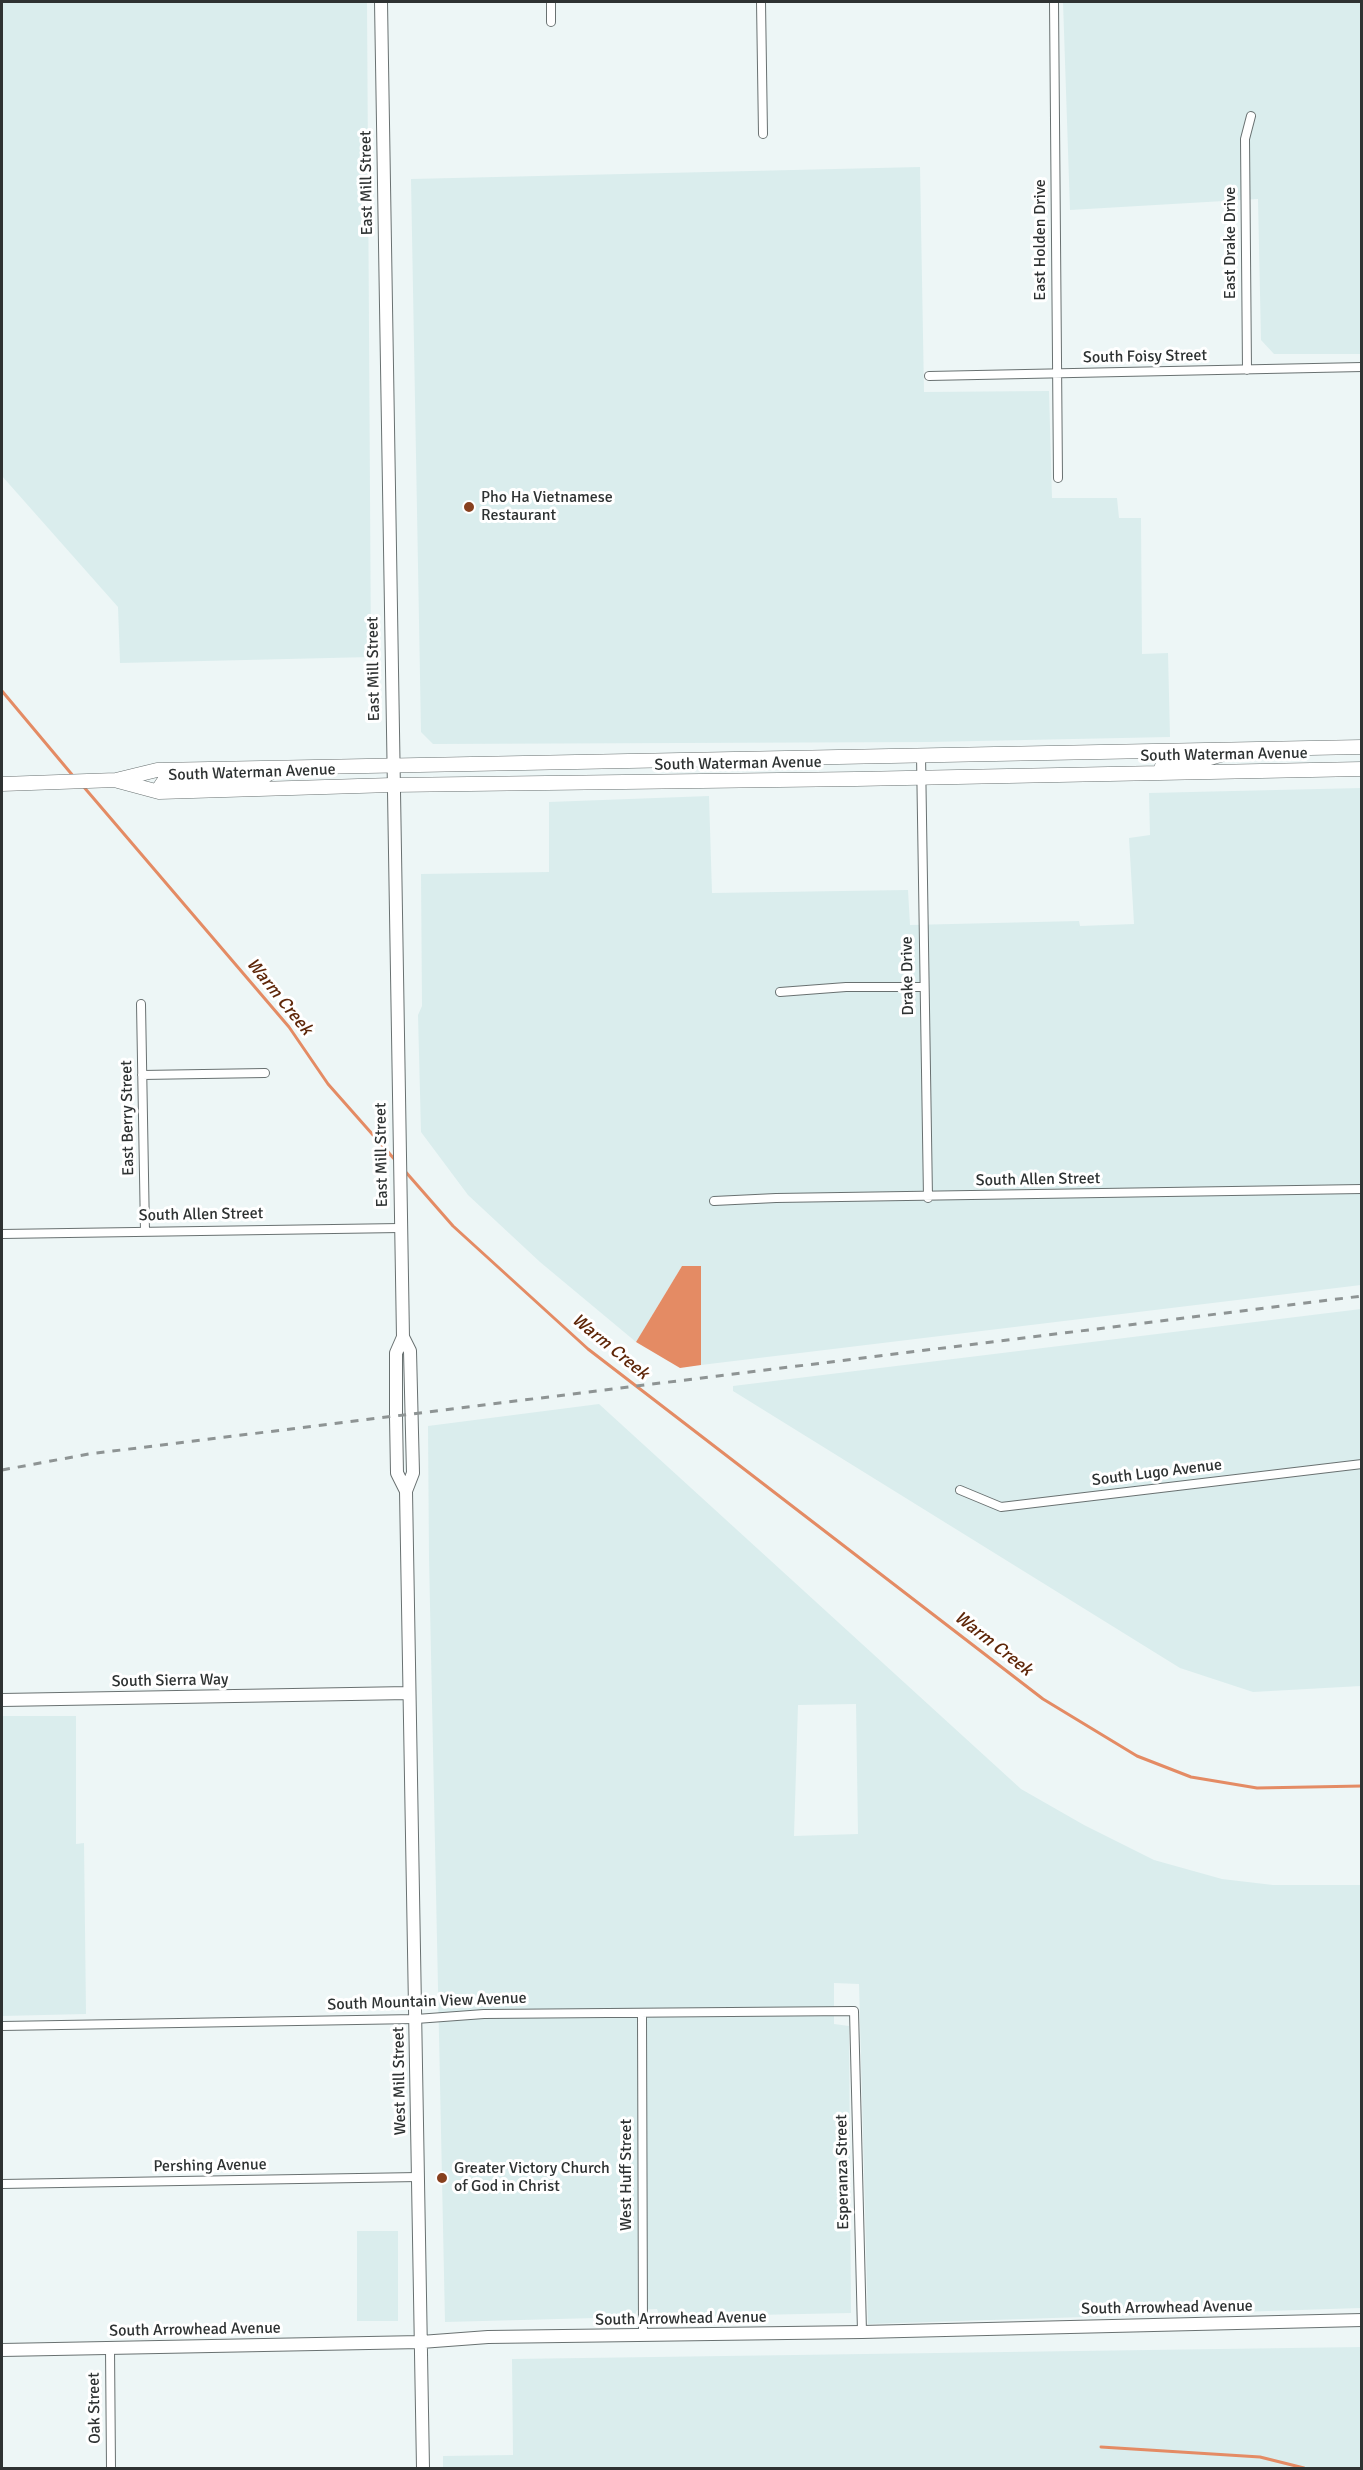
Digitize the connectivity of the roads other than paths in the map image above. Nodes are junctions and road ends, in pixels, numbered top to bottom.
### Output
1 (381, 2) edge
2 (551, 2) edge
3 (761, 2) edge
4 (1054, 2) edge
5 (551, 22) dead end
6 (1251, 116) dead end
7 (763, 134) dead end
8 (1362, 367) edge
9 (1247, 370) junction
10 (1057, 373) junction
11 (929, 376) dead end
12 (1058, 478) dead end
13 (1362, 747) edge
14 (1246, 749) junction
15 (921, 755) junction
16 (392, 765) junction
17 (278, 768) junction
18 (1362, 769) edge
19 (1159, 773) junction
20 (921, 777) junction
21 (116, 780) junction
22 (2, 784) edge
23 (392, 785) junction
24 (159, 792) junction
25 (923, 987) junction
26 (780, 992) dead end
27 (141, 1004) dead end
28 (265, 1073) dead end
29 (142, 1076) junction
30 (1362, 1189) edge
31 (928, 1198) junction
32 (714, 1201) dead end
33 (400, 1228) junction
34 (145, 1232) junction
35 (2, 1234) edge
36 (1362, 1464) edge
37 (960, 1490) dead end
38 (409, 1693) junction
39 (2, 1700) edge
40 (854, 2010) joint
41 (642, 2013) junction
42 (416, 2019) junction
43 (2, 2026) edge
44 (418, 2177) junction
45 (2, 2184) edge
46 (1362, 2320) edge
47 (862, 2332) junction
48 (643, 2336) junction
49 (421, 2342) junction
50 (110, 2348) junction
51 (2, 2350) edge
52 (111, 2469) edge
53 (423, 2469) edge

1 - 16 main road, East Mill Street
2 - 5 street
3 - 7 street
4 - 10 street, East Holden Drive
6 - 9 street, East Drake Drive
8 - 9 street, South Foisy Street
9 - 10 street, South Foisy Street
10 - 11 street, South Foisy Street
10 - 12 street, East Holden Drive
13 - 14 main road, South Waterman Avenue
14 - 15 main road, South Waterman Avenue
14 - 19 main road
15 - 16 main road, South Waterman Avenue
15 - 20 street, Drake Drive
16 - 17 main road, South Waterman Avenue
16 - 23 main road, East Mill Street
17 - 21 main road, South Waterman Avenue
17 - 24 main road
18 - 19 main road, South Waterman Avenue
19 - 20 main road, South Waterman Avenue
20 - 23 main road, South Waterman Avenue
20 - 25 street, Drake Drive
21 - 22 main road, South Waterman Avenue
21 - 24 main road, South Waterman Avenue
23 - 24 main road, South Waterman Avenue
23 - 33 main road, East Mill Street
25 - 26 street
25 - 31 street, Drake Drive
27 - 29 street, East Berry Street
28 - 29 street
29 - 34 street, East Berry Street
30 - 31 street, South Allen Street
31 - 32 street, South Allen Street
33 - 34 street, South Allen Street
33 - 38 main road, East Mill Street
34 - 35 street, South Allen Street
36 - 37 street, South Lugo Avenue
38 - 39 main road, South Sierra Way
38 - 42 main road, West Mill Street
40 - 41 street, South Mountain View Avenue
40 - 47 street, Esperanza Street
41 - 42 street, South Mountain View Avenue
41 - 48 street, West Huff Street
42 - 43 street, South Mountain View Avenue
42 - 44 main road, West Mill Street
44 - 45 street, Pershing Avenue
44 - 49 main road, West Mill Street
46 - 47 main road, South Arrowhead Avenue
47 - 48 main road, South Arrowhead Avenue
48 - 49 main road, South Arrowhead Avenue
49 - 50 main road, South Arrowhead Avenue
49 - 53 main road, West Mill Street
50 - 51 main road, South Arrowhead Avenue
50 - 52 street, Oak Street

